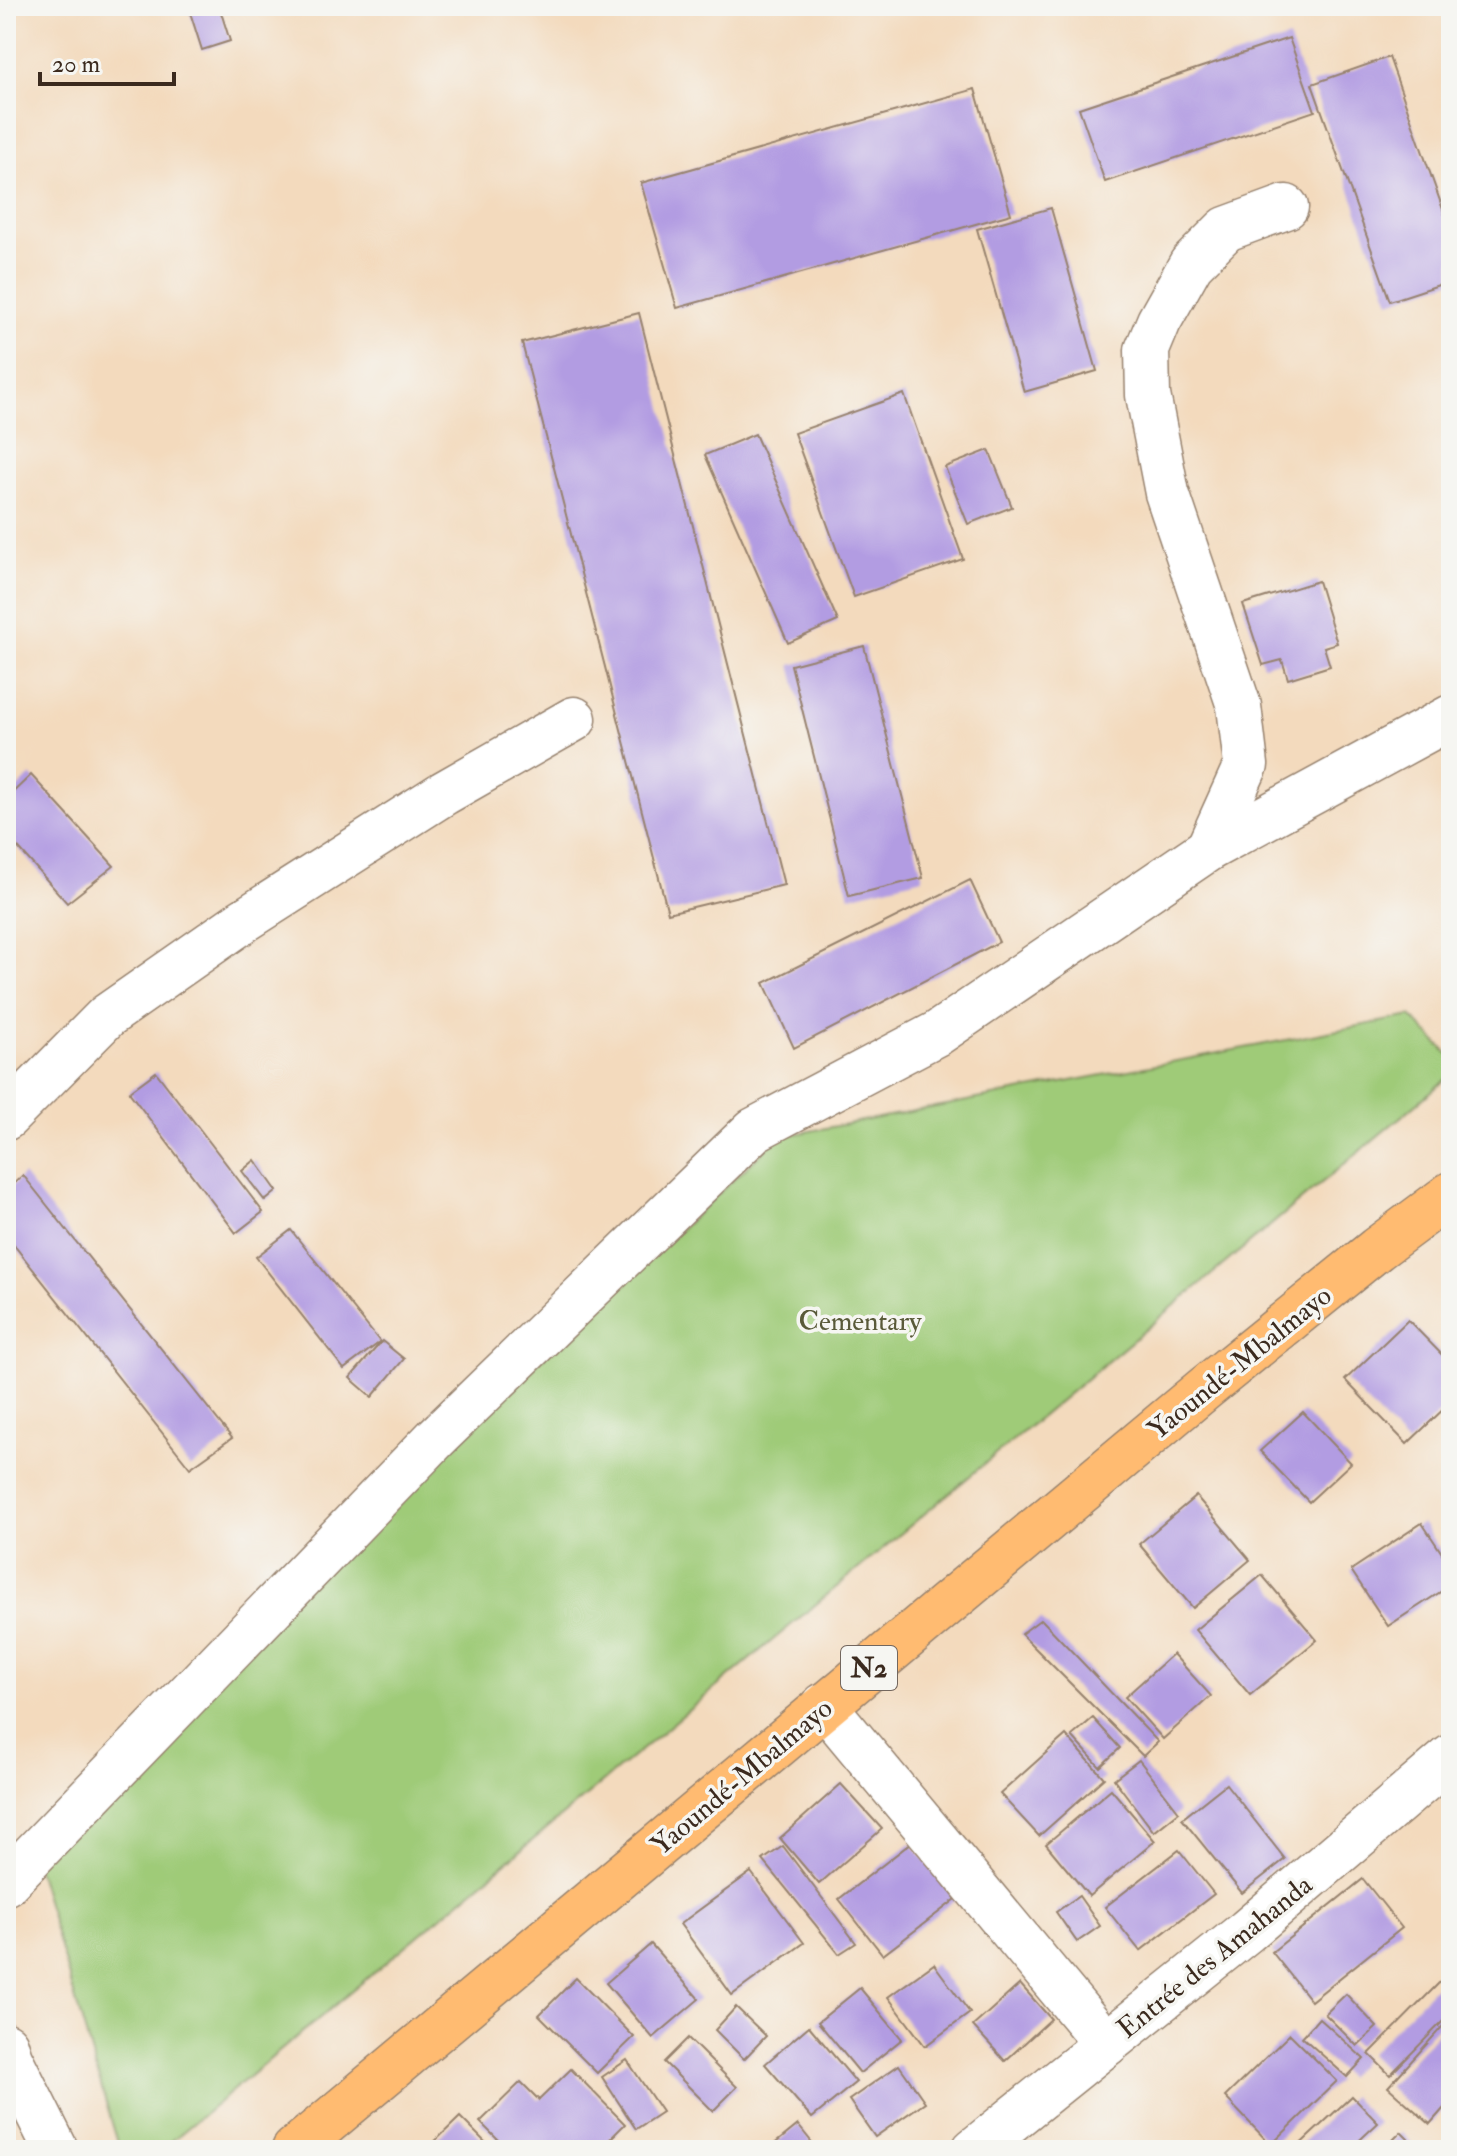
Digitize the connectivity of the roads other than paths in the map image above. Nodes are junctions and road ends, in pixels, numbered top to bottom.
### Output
1 (1286, 207) dead end
2 (1451, 717) edge
3 (574, 719) dead end
4 (1208, 849) junction
5 (6, 1118) edge
6 (1451, 1194) edge
7 (824, 1705) junction
8 (1451, 1757) edge
9 (6, 1883) edge
10 (1106, 2044) junction
11 (6, 2045) edge
12 (56, 2150) edge
13 (294, 2150) edge
14 (974, 2150) edge

1 - 4 street
2 - 4 street
3 - 5 street
4 - 9 street
6 - 7 highway, Yaoundé-Mbalmayo / N2
7 - 10 street
7 - 13 highway, Yaoundé-Mbalmayo / N2
8 - 10 street, Entrée des Amahanda
10 - 14 street, Entrée des Amahanda
11 - 12 street

